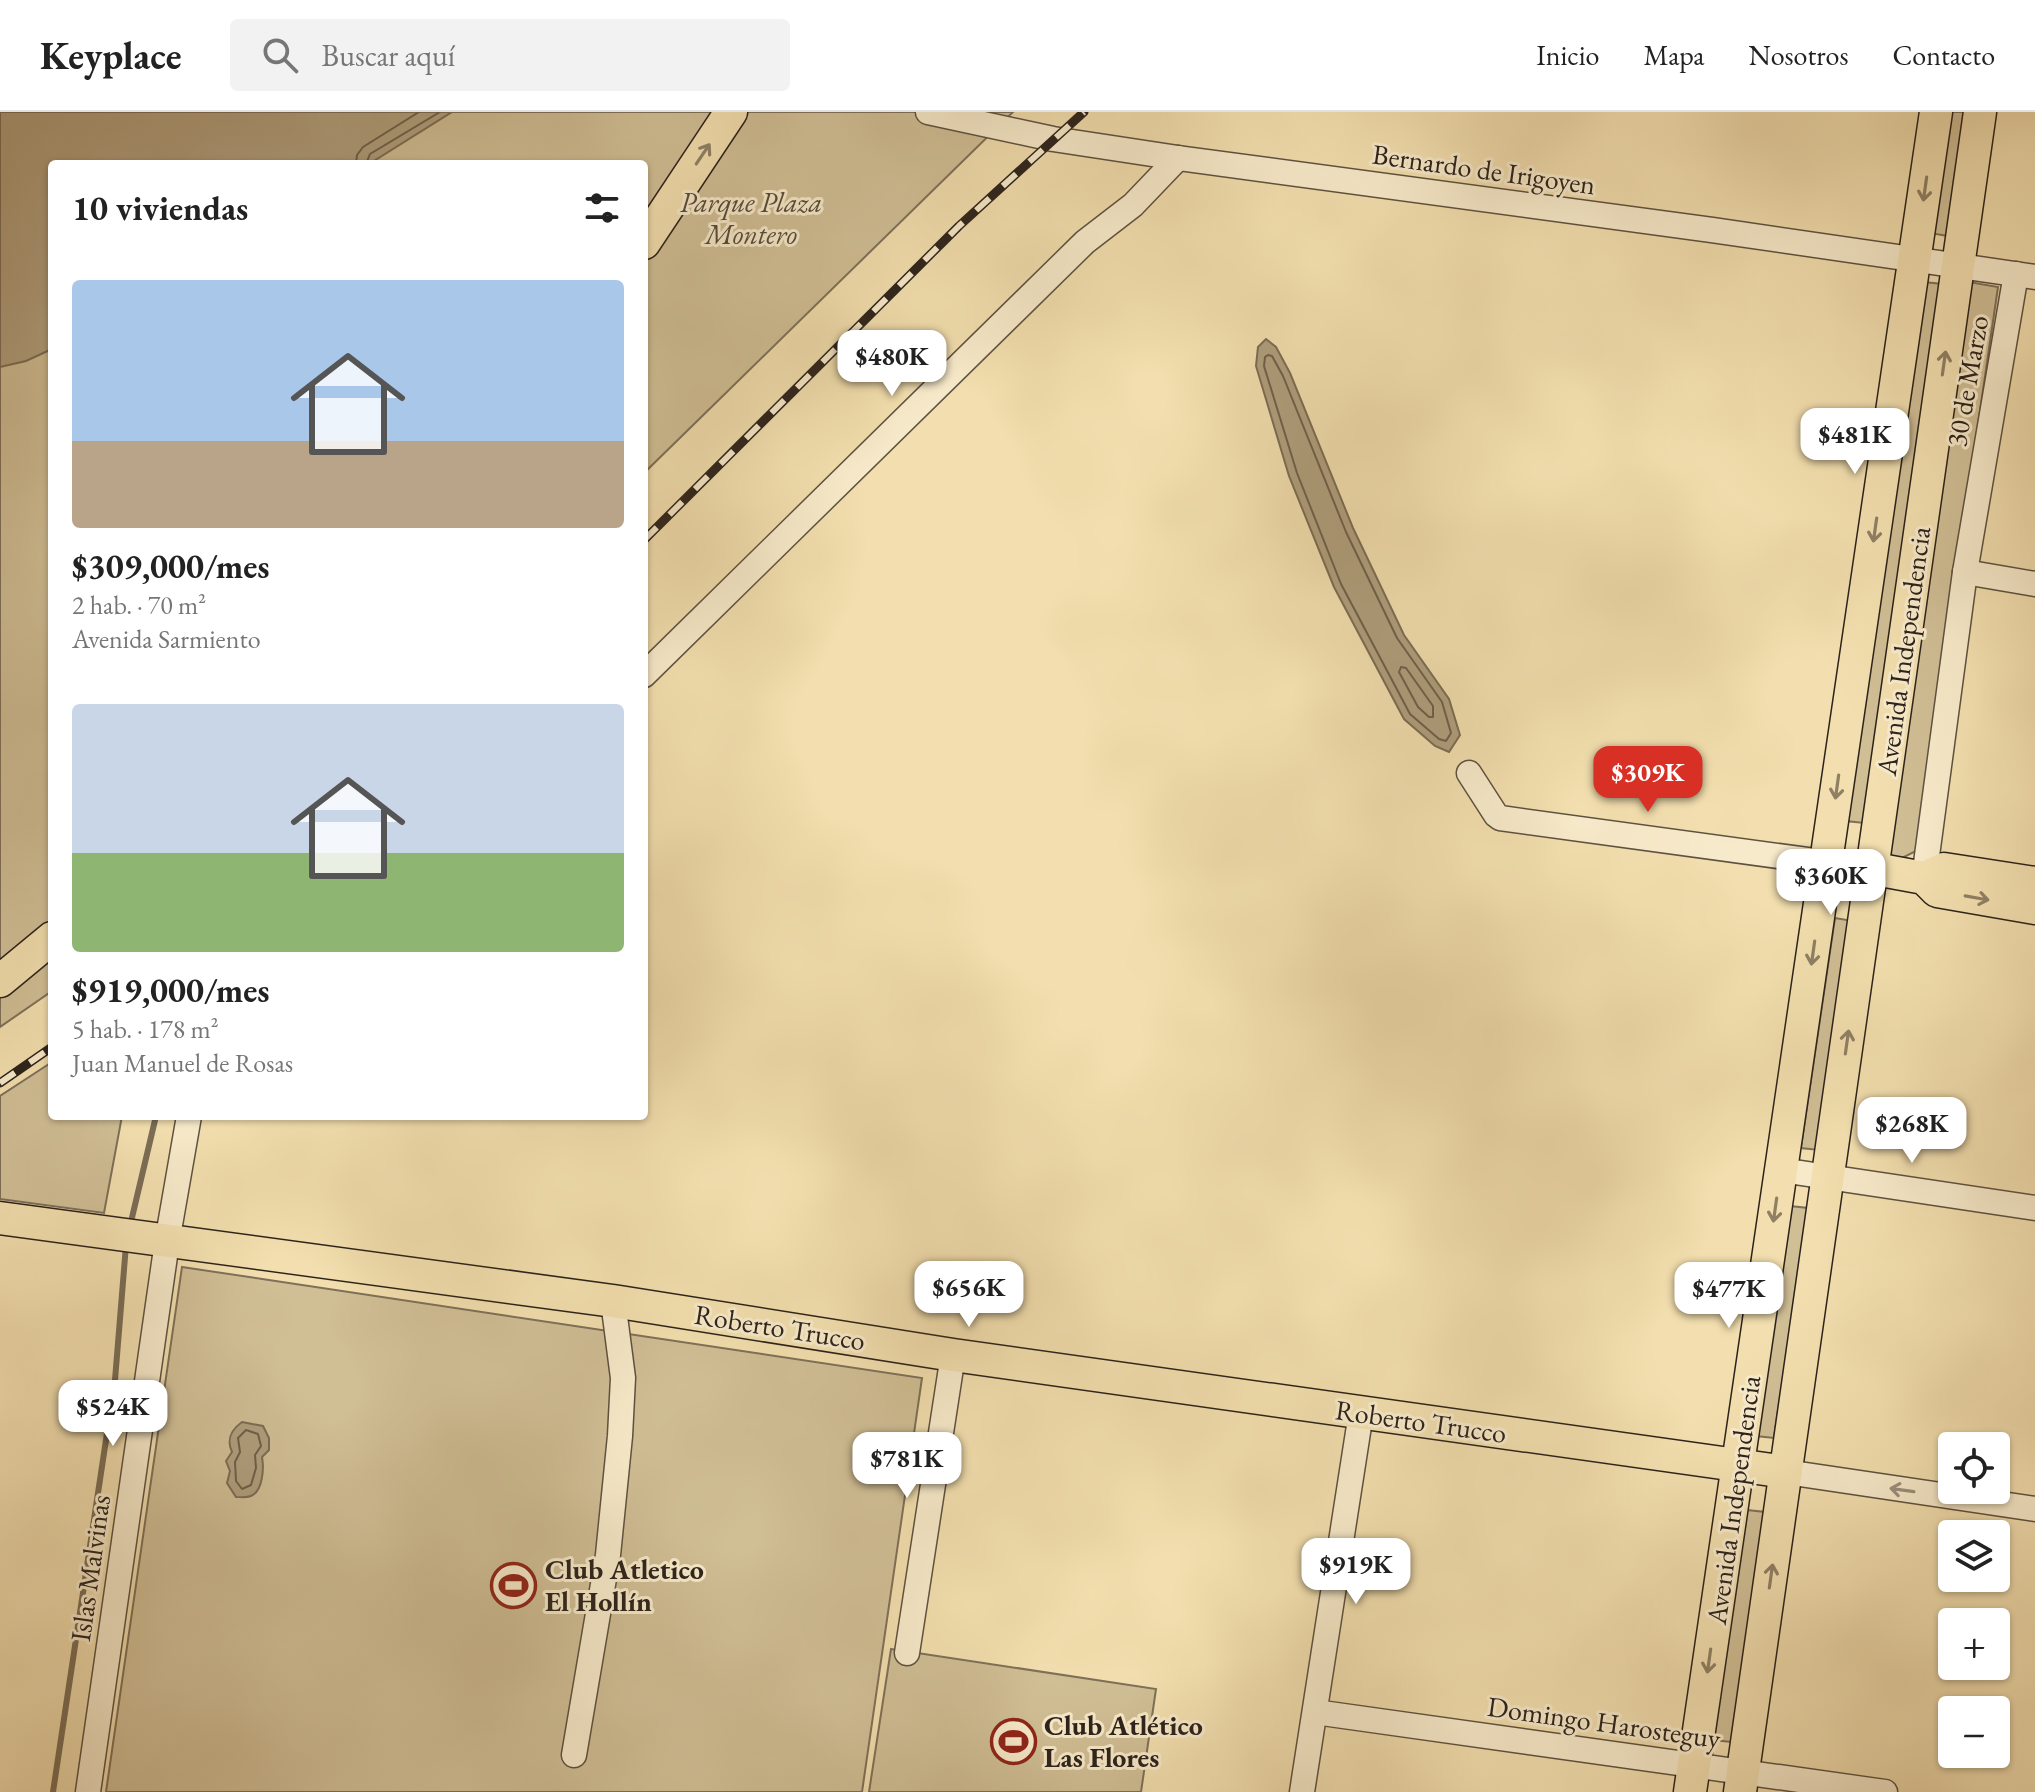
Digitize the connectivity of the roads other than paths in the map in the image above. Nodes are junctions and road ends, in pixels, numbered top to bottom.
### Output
1 (731, 112) edge
2 (928, 112) edge
3 (1936, 112) edge
4 (1980, 112) edge
5 (1178, 158) junction
6 (648, 237) edge
7 (1915, 260) junction
8 (1958, 266) junction
9 (2026, 276) edge
10 (1965, 572) junction
11 (2035, 584) edge
12 (648, 671) edge
13 (1469, 773) dead end
14 (1825, 862) junction
15 (1873, 869) junction
16 (1924, 878) junction
17 (2035, 883) edge
18 (2035, 908) edge
19 (48, 941) edge
20 (0, 981) edge
21 (188, 1120) edge
22 (1781, 1170) junction
23 (1828, 1176) junction
24 (2035, 1208) edge
25 (0, 1218) edge
26 (156, 1240) junction
27 (613, 1301) junction
28 (953, 1355) junction
29 (1361, 1413) junction
30 (1738, 1467) junction
31 (1786, 1472) junction
32 (2035, 1509) edge
33 (907, 1653) dead end
34 (1315, 1712) junction
35 (574, 1755) dead end
36 (1692, 1778) edge
37 (1741, 1782) edge
38 (88, 1792) edge
39 (1302, 1792) edge
40 (1885, 1792) edge

6 -> 1 main road
2 - 5 street, Bernardo de Irigoyen
3 -> 7 main road, Avenida Independencia
4 - 8 main road, Avenida Independencia
5 - 7 street, Bernardo de Irigoyen
5 - 12 street
7 - 8 street, Bernardo de Irigoyen
7 -> 14 main road, Avenida Independencia
8 - 9 street, Bernardo de Irigoyen
15 -> 8 main road, Avenida Independencia
9 - 10 street, 30 de Marzo
10 - 11 street
10 - 16 street, 30 de Marzo
13 - 14 street
14 - 15 main road
14 - 15 main road
14 -> 22 main road, Avenida Independencia
15 - 16 main road
23 -> 15 main road, Avenida Independencia
16 - 17 main road
16 -> 18 main road
19 - 20 main road
21 - 26 street, Islas Malvinas
22 - 23 street
22 -> 30 main road, Avenida Independencia
23 - 24 street
23 - 31 main road, Avenida Independencia
25 - 26 main road, Roberto Trucco
26 - 27 main road, Roberto Trucco
26 - 38 street, Islas Malvinas
27 - 28 main road, Roberto Trucco
27 - 35 street
28 - 29 main road, Roberto Trucco
28 - 33 street
29 - 30 main road, Roberto Trucco
29 - 34 street
30 - 31 main road, Roberto Trucco
30 -> 36 main road, Avenida Independencia
32 -> 31 street
37 -> 31 main road, Avenida Independencia
34 - 36 street, Domingo Harosteguy
34 - 39 street
36 - 37 street, Domingo Harosteguy
37 - 40 street, Domingo Harosteguy

